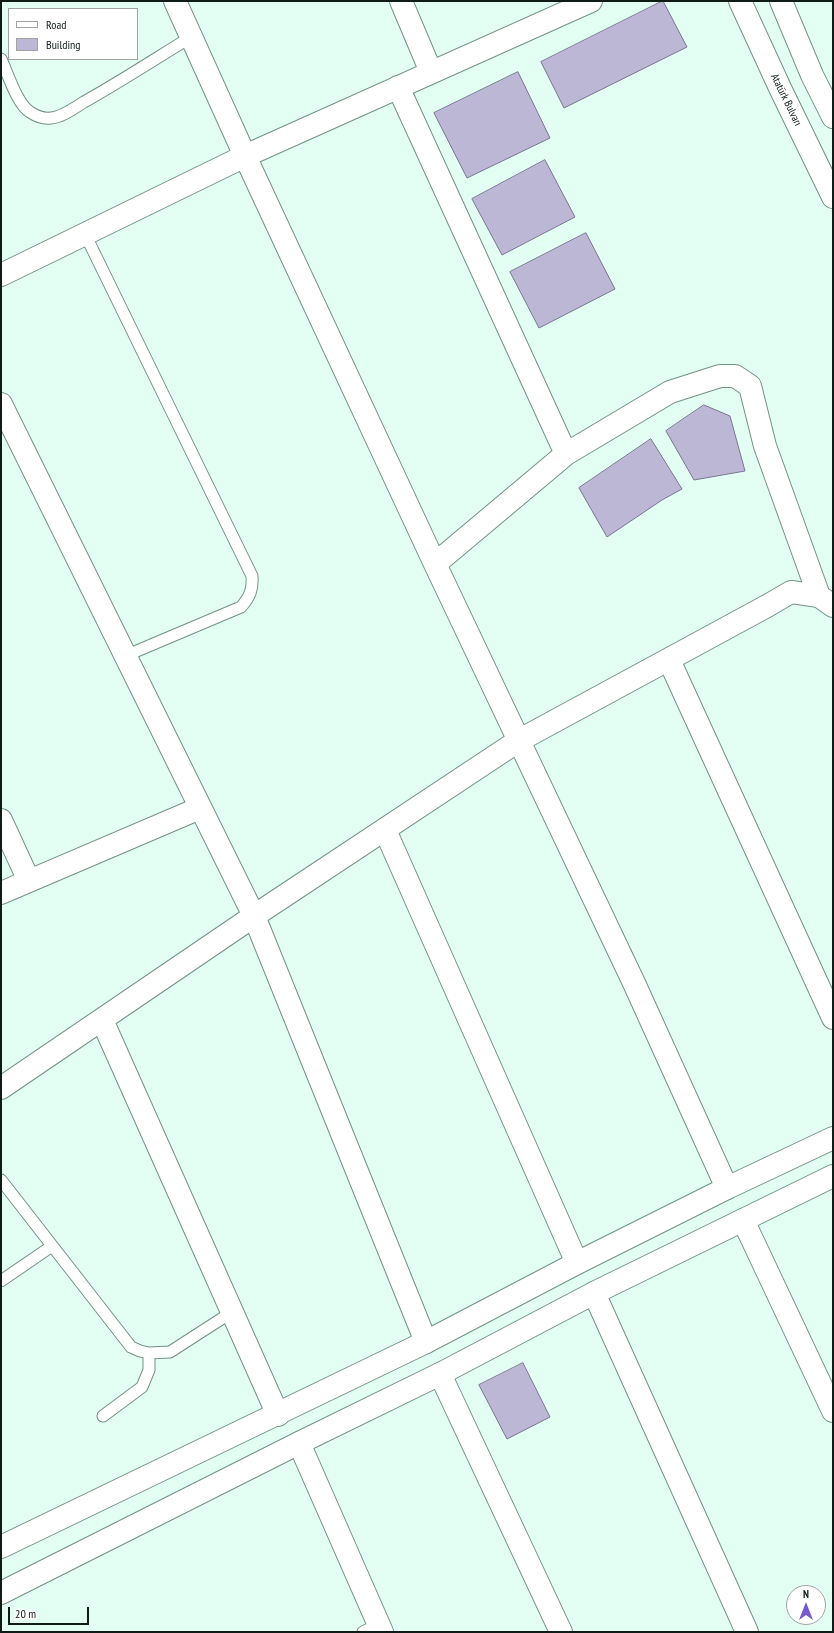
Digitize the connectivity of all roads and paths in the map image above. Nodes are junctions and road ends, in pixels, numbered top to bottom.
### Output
1 (175, 1) edge
2 (401, 1) edge
3 (591, 1) edge
4 (740, 1) edge
5 (781, 1) edge
6 (191, 37) junction
7 (1, 59) edge
8 (431, 72) junction
9 (398, 87) junction
10 (833, 117) edge
11 (245, 156) junction
12 (833, 197) edge
13 (85, 234) junction
14 (1, 275) edge
15 (1, 404) edge
16 (566, 454) junction
17 (435, 564) junction
18 (826, 601) edge
19 (125, 656) junction
20 (668, 660) junction
21 (518, 741) junction
22 (200, 808) junction
23 (1, 820) edge
24 (385, 830) junction
25 (29, 881) junction
26 (1, 893) edge
27 (254, 916) junction
28 (833, 1018) edge
29 (102, 1020) junction
30 (1, 1088) edge
31 (833, 1138) edge
32 (833, 1176) edge
33 (1, 1180) edge
34 (727, 1188) junction
35 (744, 1220) junction
36 (52, 1246) junction
37 (577, 1263) junction
38 (1, 1281) edge
39 (594, 1294) junction
40 (232, 1312) junction
41 (426, 1342) junction
42 (149, 1353) junction
43 (440, 1374) junction
44 (833, 1411) edge
45 (278, 1415) junction
46 (103, 1416) dead end
47 (299, 1443) junction
48 (1, 1547) edge
49 (1, 1592) edge
50 (375, 1629) edge
51 (561, 1632) edge
52 (747, 1632) edge

1 - 6 street
2 - 8 street
3 - 8 street
4 - 12 street, Atatürk Bulvarı
5 - 10 street
6 - 7 lane
6 - 11 street
8 - 9 street
9 - 11 street
9 - 16 street
11 - 13 street
11 - 17 street
13 - 14 street
13 - 19 lane
15 - 19 street
16 - 17 street
16 - 18 street
17 - 21 street
18 - 20 street
19 - 22 street
20 - 21 street
20 - 28 street
21 - 24 street
21 - 34 street
22 - 25 street
22 - 27 street
23 - 25 street
24 - 27 street
24 - 37 street
25 - 26 street
27 - 29 street
27 - 41 street
29 - 30 street
29 - 40 street
31 - 34 street
32 - 35 street
33 - 36 lane
34 - 37 street
35 - 39 street
35 - 44 street
36 - 38 lane
36 - 42 lane
37 - 41 street
39 - 43 street
39 - 52 street
40 - 42 lane
40 - 45 street
41 - 45 street
42 - 46 lane
43 - 47 street
43 - 51 street
45 - 48 street
47 - 49 street
47 - 50 street

